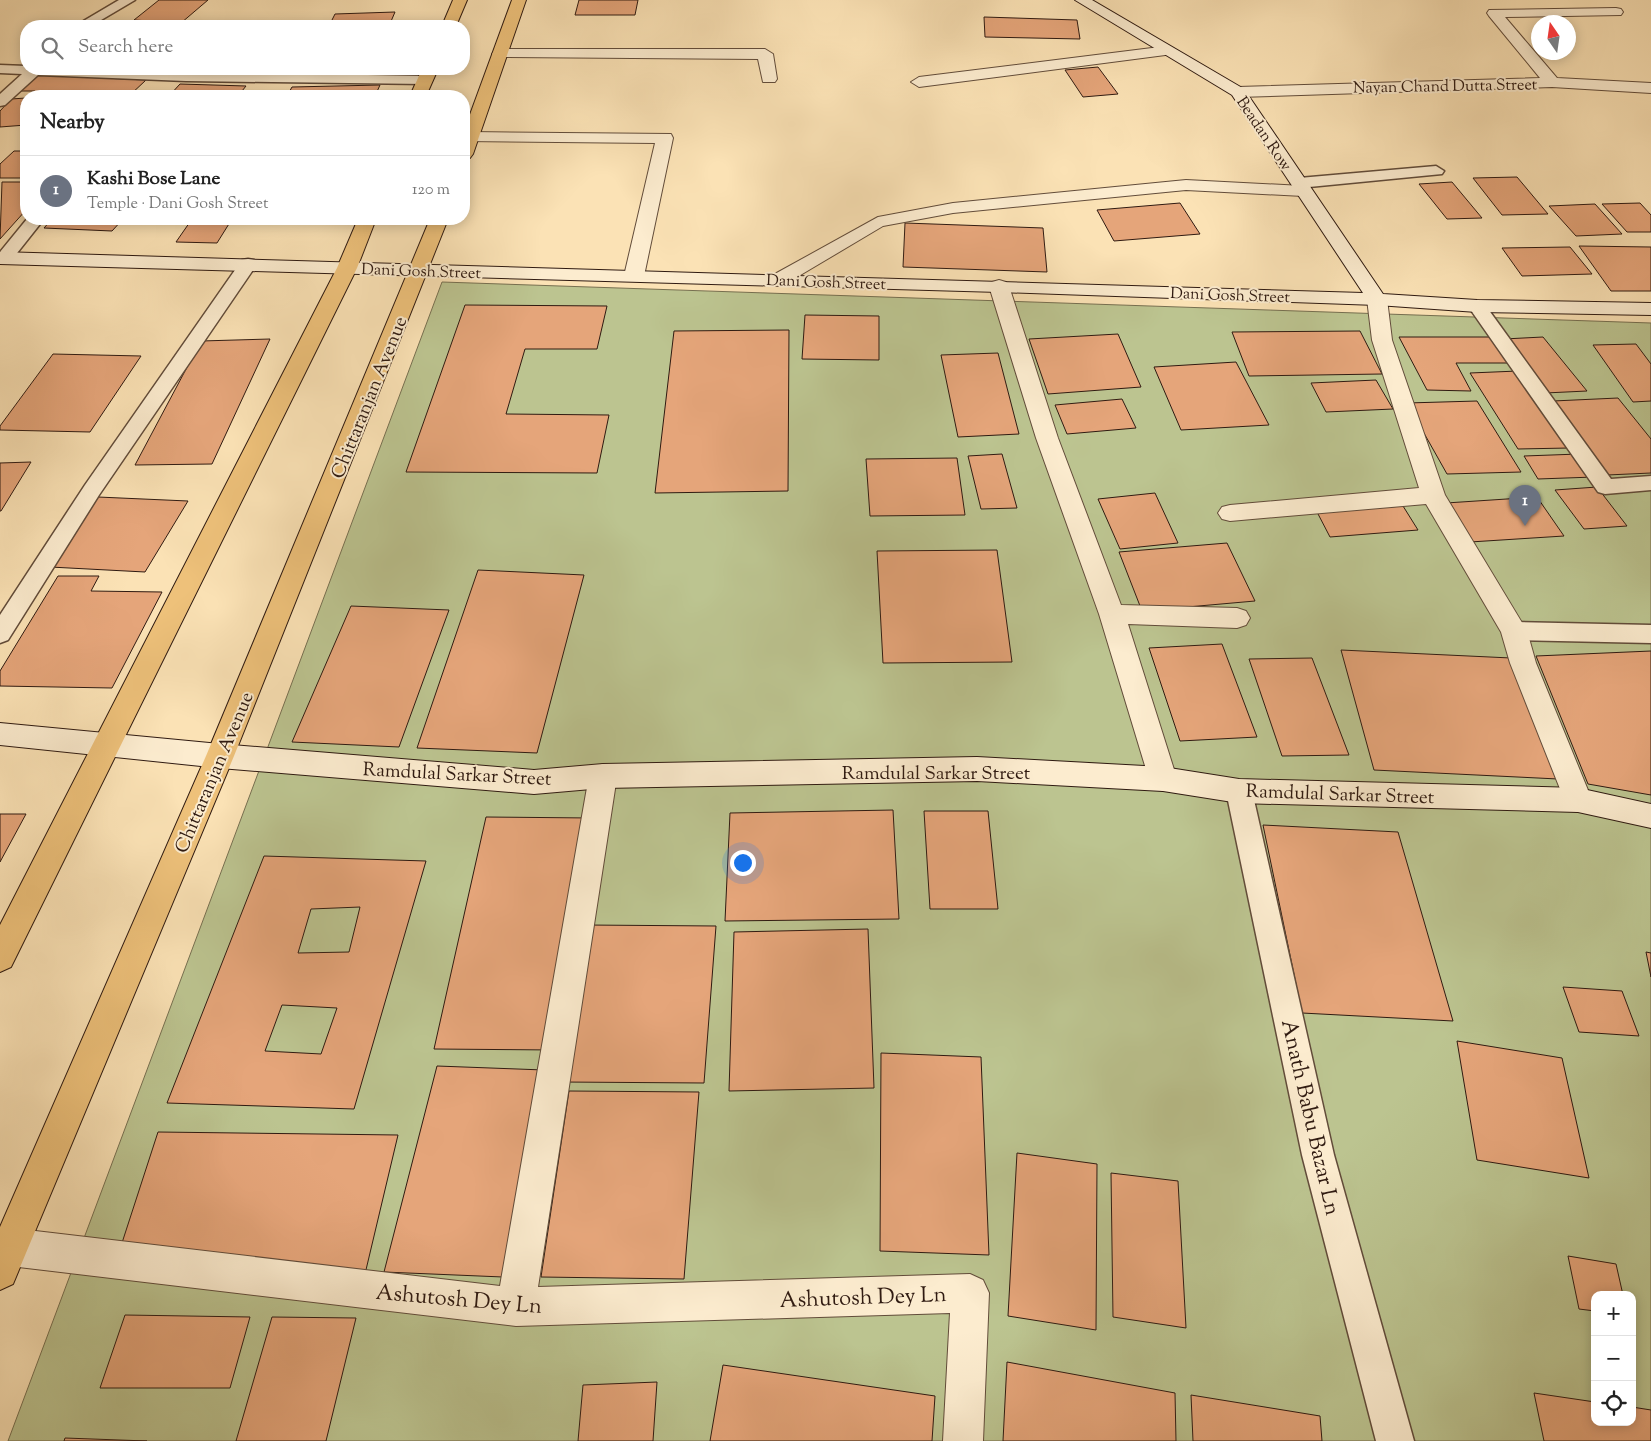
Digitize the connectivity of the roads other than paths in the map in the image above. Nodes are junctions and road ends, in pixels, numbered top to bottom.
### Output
1 (129, 0) edge
2 (460, 0) edge
3 (520, 0) edge
4 (1082, 0) edge
5 (1604, 0) edge
6 (93, 20) edge
7 (452, 20) edge
8 (1168, 51) junction
9 (500, 54) junction
10 (0, 69) edge
11 (20, 70) edge
12 (30, 75) edge
13 (143, 75) edge
14 (428, 75) edge
15 (769, 79) dead end
16 (919, 82) dead end
17 (1552, 82) junction
18 (1651, 88) edge
19 (421, 90) edge
20 (1238, 92) junction
21 (0, 102) edge
22 (470, 137) joint
23 (1436, 171) dead end
24 (1301, 187) junction
25 (31, 225) edge
26 (365, 225) edge
27 (437, 225) edge
28 (2, 258) edge
29 (248, 264) junction
30 (347, 268) junction
31 (420, 269) junction
32 (634, 276) junction
33 (780, 280) junction
34 (998, 286) junction
35 (1377, 299) junction
36 (1477, 306) junction
37 (1651, 309) edge
38 (1651, 483) edge
39 (1433, 495) junction
40 (1230, 513) dead end
41 (1112, 614) junction
42 (1237, 618) dead end
43 (1514, 631) junction
44 (0, 634) edge
45 (1651, 634) edge
46 (0, 734) edge
47 (105, 745) junction
48 (220, 756) junction
49 (603, 776) junction
50 (1163, 779) junction
51 (1239, 790) junction
52 (1578, 800) junction
53 (1651, 816) edge
54 (0, 957) edge
55 (5, 1259) edge
56 (516, 1307) junction
57 (963, 1441) edge
58 (1395, 1441) edge

1 - 6 lane
2 - 7 main road
3 - 9 main road
4 - 8 street, Beadan Row
5 - 17 street
8 - 16 street
8 - 20 street, Beadan Row
9 - 15 street
9 - 22 main road
10 - 11 lane
12 - 21 lane
13 - 14 lane
14 - 19 main road
17 - 18 street, Nayan Chand Dutta Street
17 - 20 street, Nayan Chand Dutta Street
20 - 24 street, Beadan Row
22 - 32 street
23 - 24 lane
24 - 33 street
24 - 35 street, Beadan Row
25 - 28 lane
26 - 30 main road
27 - 31 main road, Chittaranjan Avenue
28 - 29 street, Dani Gosh Street
29 - 30 street, Dani Gosh Street
29 - 44 lane
30 - 31 street, Dani Gosh Street
30 - 47 main road
31 - 32 street, Dani Gosh Street
31 - 48 main road, Chittaranjan Avenue
32 - 33 street, Dani Gosh Street
33 - 34 street, Dani Gosh Street
34 - 35 street, Dani Gosh Street
34 - 41 street
35 - 36 street, Dani Gosh Street
35 - 39 street
36 - 37 street, Dani Gosh Street
36 - 38 lane
39 - 40 street
39 - 43 street
41 - 42 street
41 - 50 street
43 - 45 lane
43 - 52 street
46 - 47 street, Ramdulal Sarkar Street
47 - 48 street, Ramdulal Sarkar Street
47 - 54 main road
48 - 49 street, Ramdulal Sarkar Street
48 - 55 main road, Chittaranjan Avenue
49 - 50 street, Ramdulal Sarkar Street
49 - 56 street
50 - 51 street, Ramdulal Sarkar Street
51 - 52 street, Ramdulal Sarkar Street
51 - 58 lane, Anath Babu Bazar Ln
52 - 53 street, Ramdulal Sarkar Street
55 - 56 street, Ashutosh Dey Ln
56 - 57 street, Ashutosh Dey Ln

